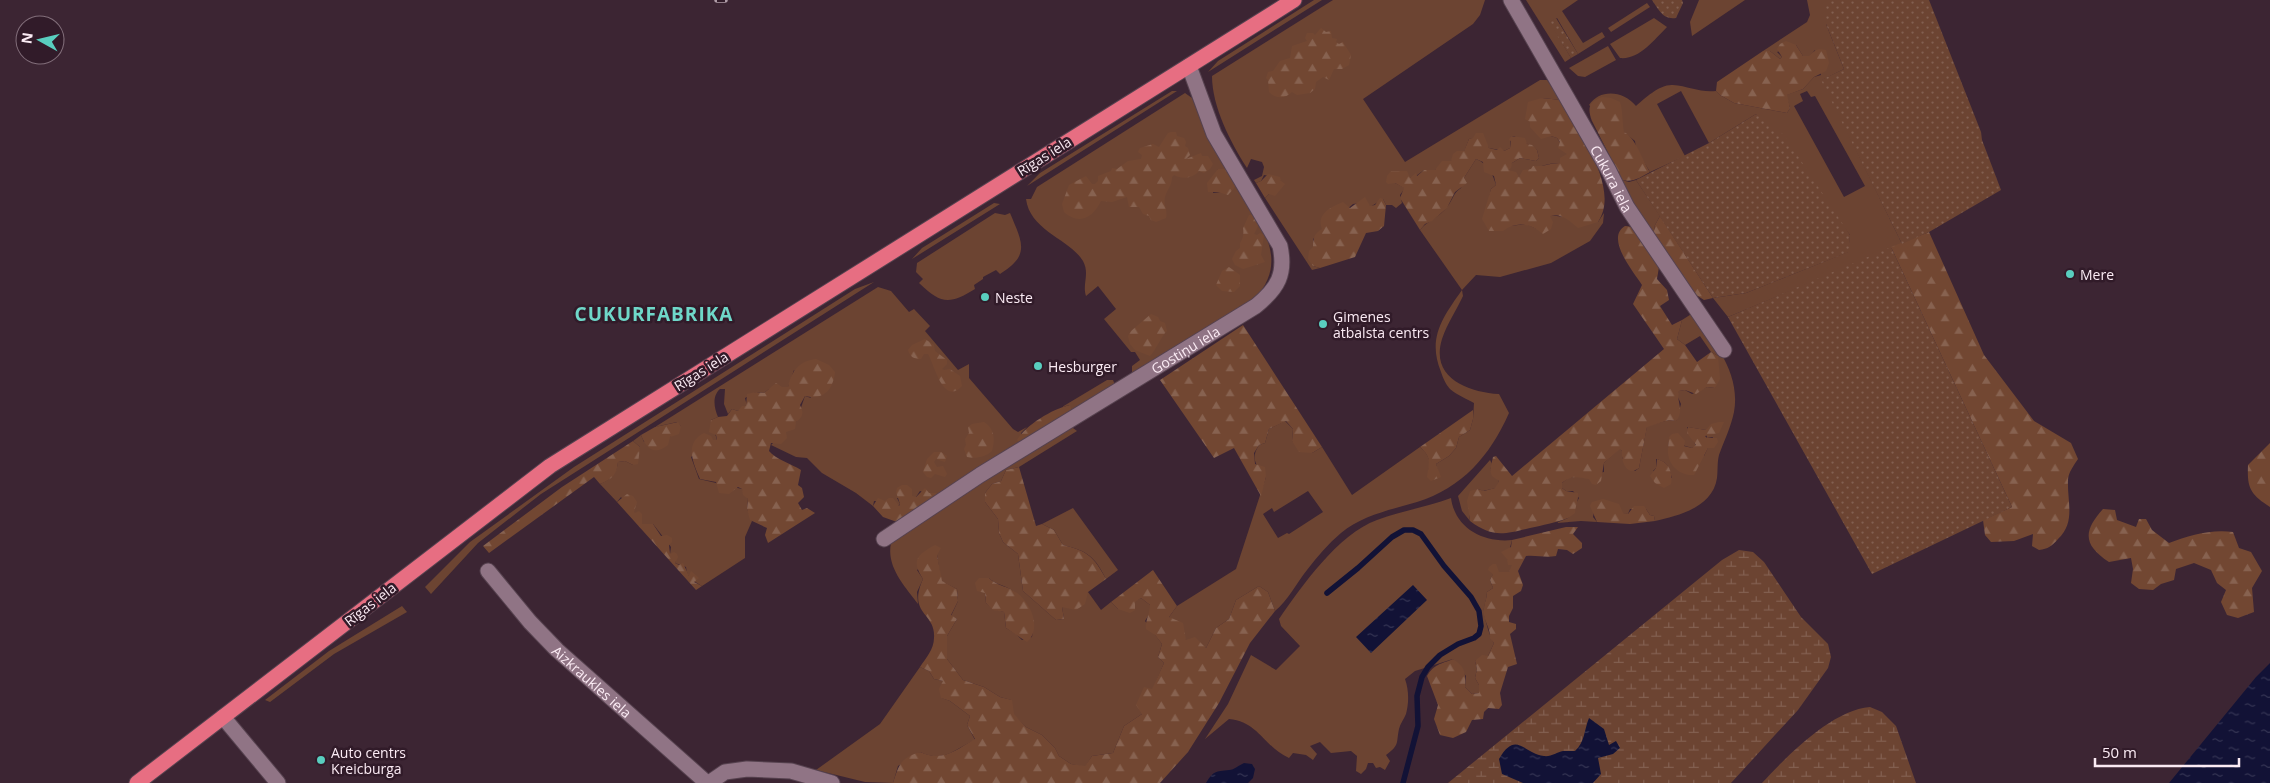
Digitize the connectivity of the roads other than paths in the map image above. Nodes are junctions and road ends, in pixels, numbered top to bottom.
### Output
1 (1294, 0) edge
2 (1511, 0) edge
3 (1189, 66) junction
4 (1724, 350) dead end
5 (884, 539) dead end
6 (488, 571) dead end
7 (223, 717) junction
8 (137, 783) edge
9 (278, 783) edge
10 (708, 783) edge
11 (832, 783) edge

1 - 3 highway, Rīgas iela
2 - 4 street, Cukura iela
3 - 5 street, Gostiņu iela
3 - 7 highway, Rīgas iela
6 - 10 street, Aizkraukles iela
7 - 8 highway, Rīgas iela
7 - 9 street
10 - 11 street

